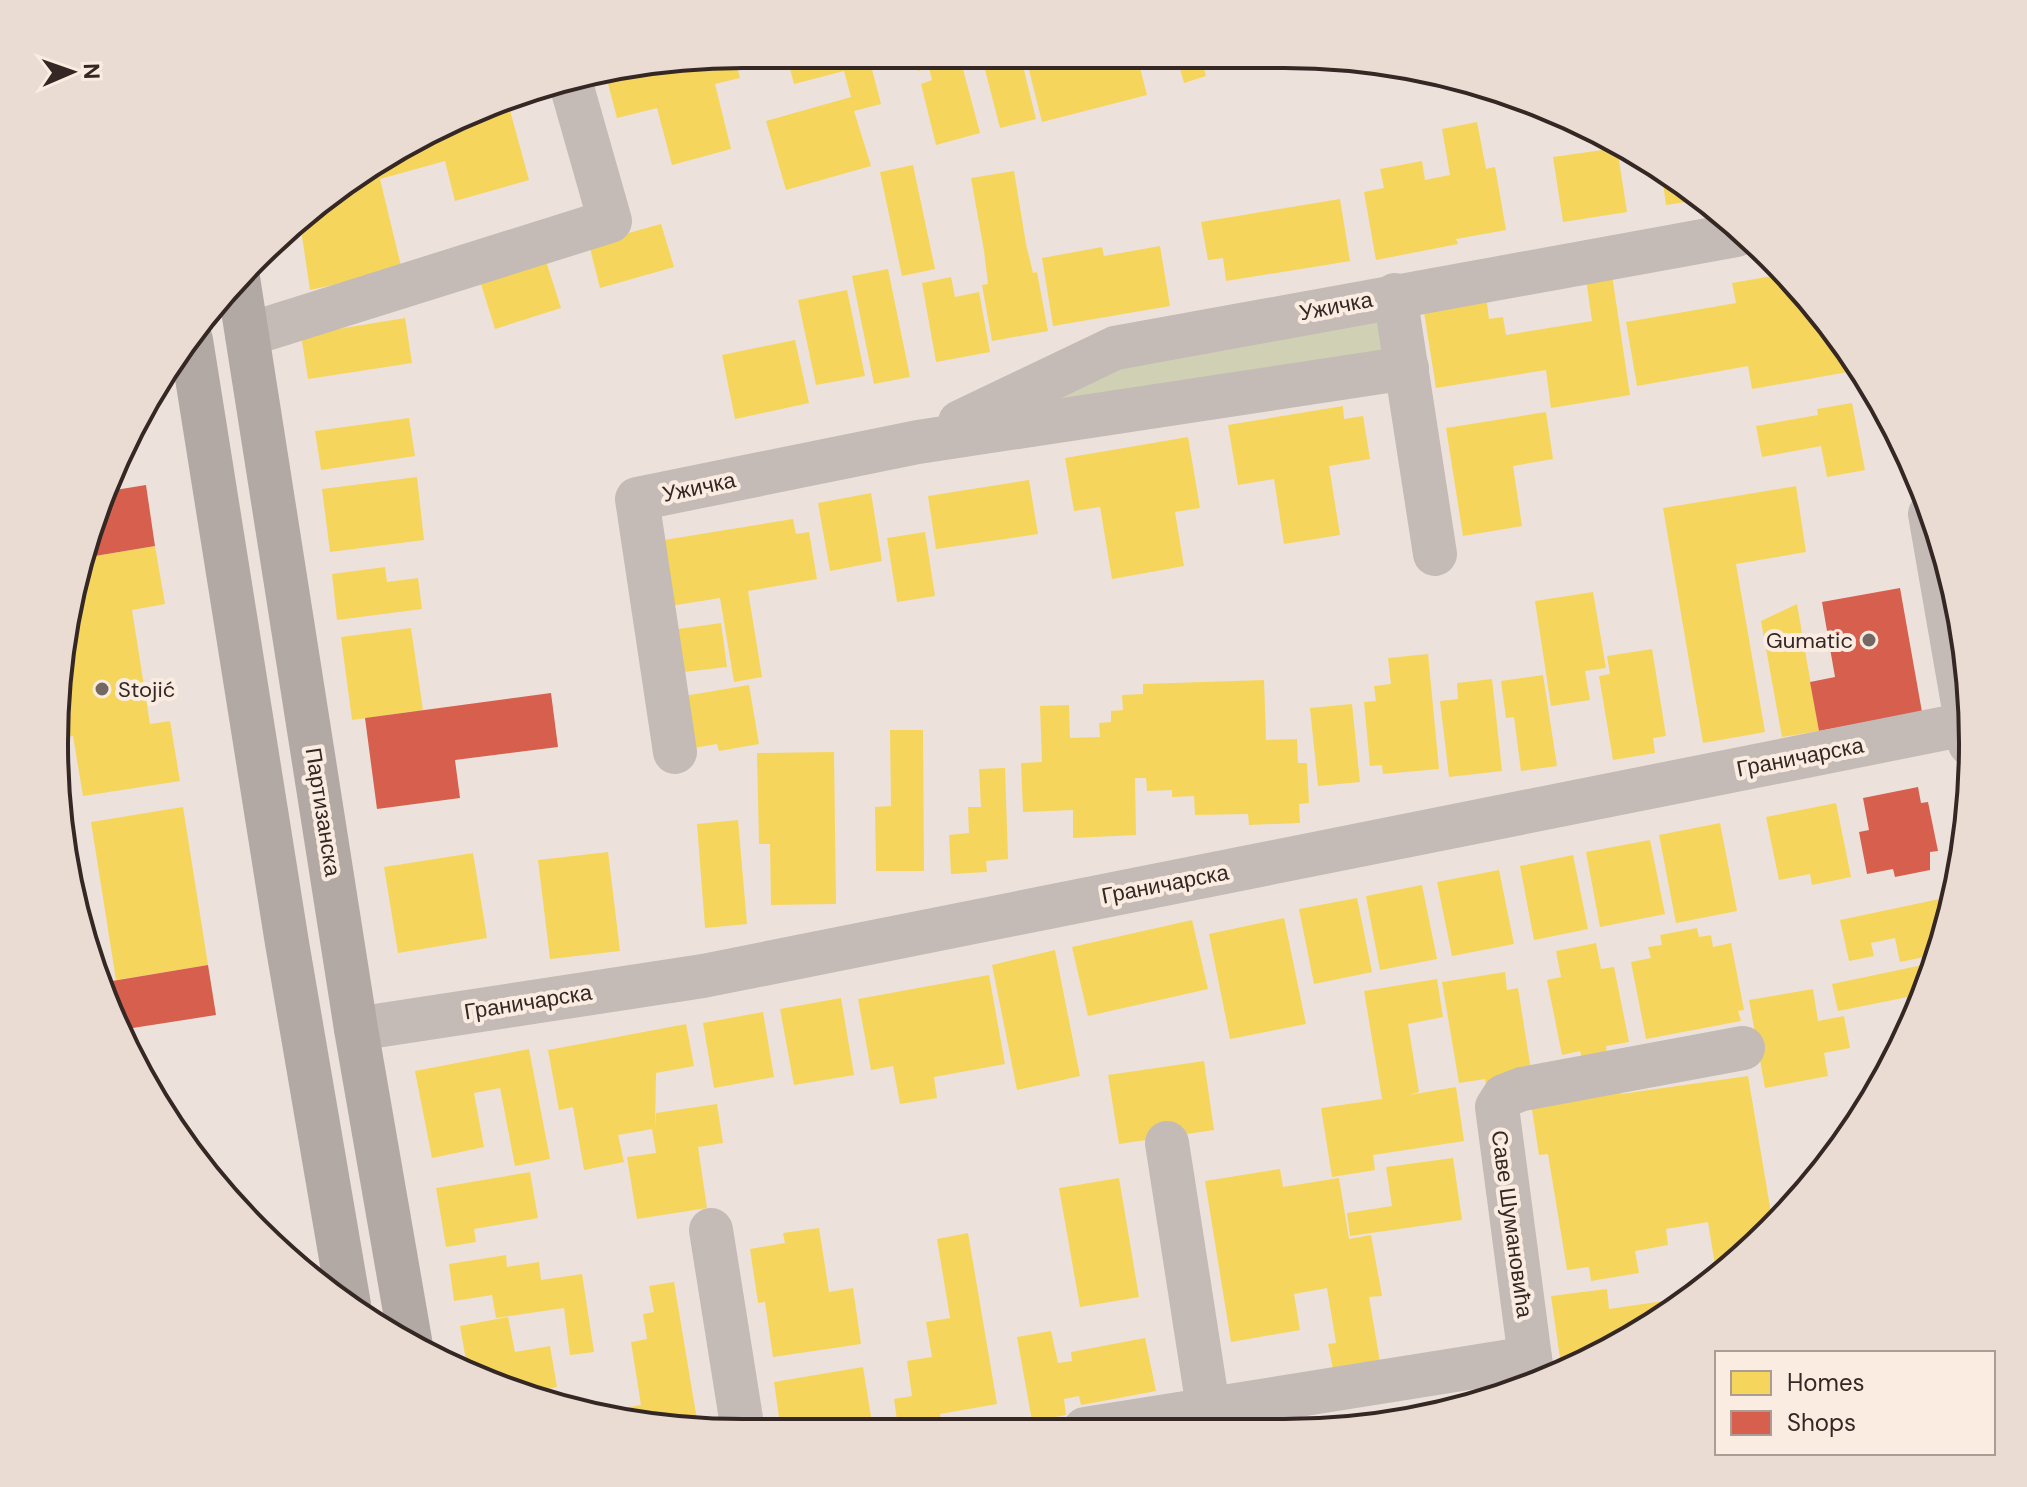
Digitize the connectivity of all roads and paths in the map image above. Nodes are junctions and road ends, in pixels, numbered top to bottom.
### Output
1 (573, 90) edge
2 (1729, 236) edge
3 (240, 293) edge
4 (1395, 295) junction
5 (247, 335) junction
6 (193, 353) edge
7 (1407, 368) junction
8 (918, 442) junction
9 (1435, 554) dead end
10 (1959, 732) edge
11 (675, 752) dead end
12 (356, 1029) junction
13 (1743, 1048) dead end
14 (1167, 1143) dead end
15 (711, 1230) dead end
16 (346, 1289) edge
17 (408, 1330) edge
18 (1532, 1371) edge
19 (1208, 1407) junction
20 (741, 1419) edge
21 (1141, 1419) edge

1 - 5 street
2 - 4 street, Ужичка
3 - 5 main road, Партизанска
4 - 7 street, Ужичка
4 - 8 street, Ужичка
5 - 12 main road, Партизанска
6 - 16 main road
7 - 8 street, Ужичка
7 - 9 street, Ужичка
8 - 11 street, Ужичка
10 - 12 street, Граничарска
12 - 17 main road, Партизанска
13 - 18 street, Саве Шумановића
14 - 19 street
15 - 20 street
18 - 19 street, Саве Шумановића
19 - 21 street, Саве Шумановића

